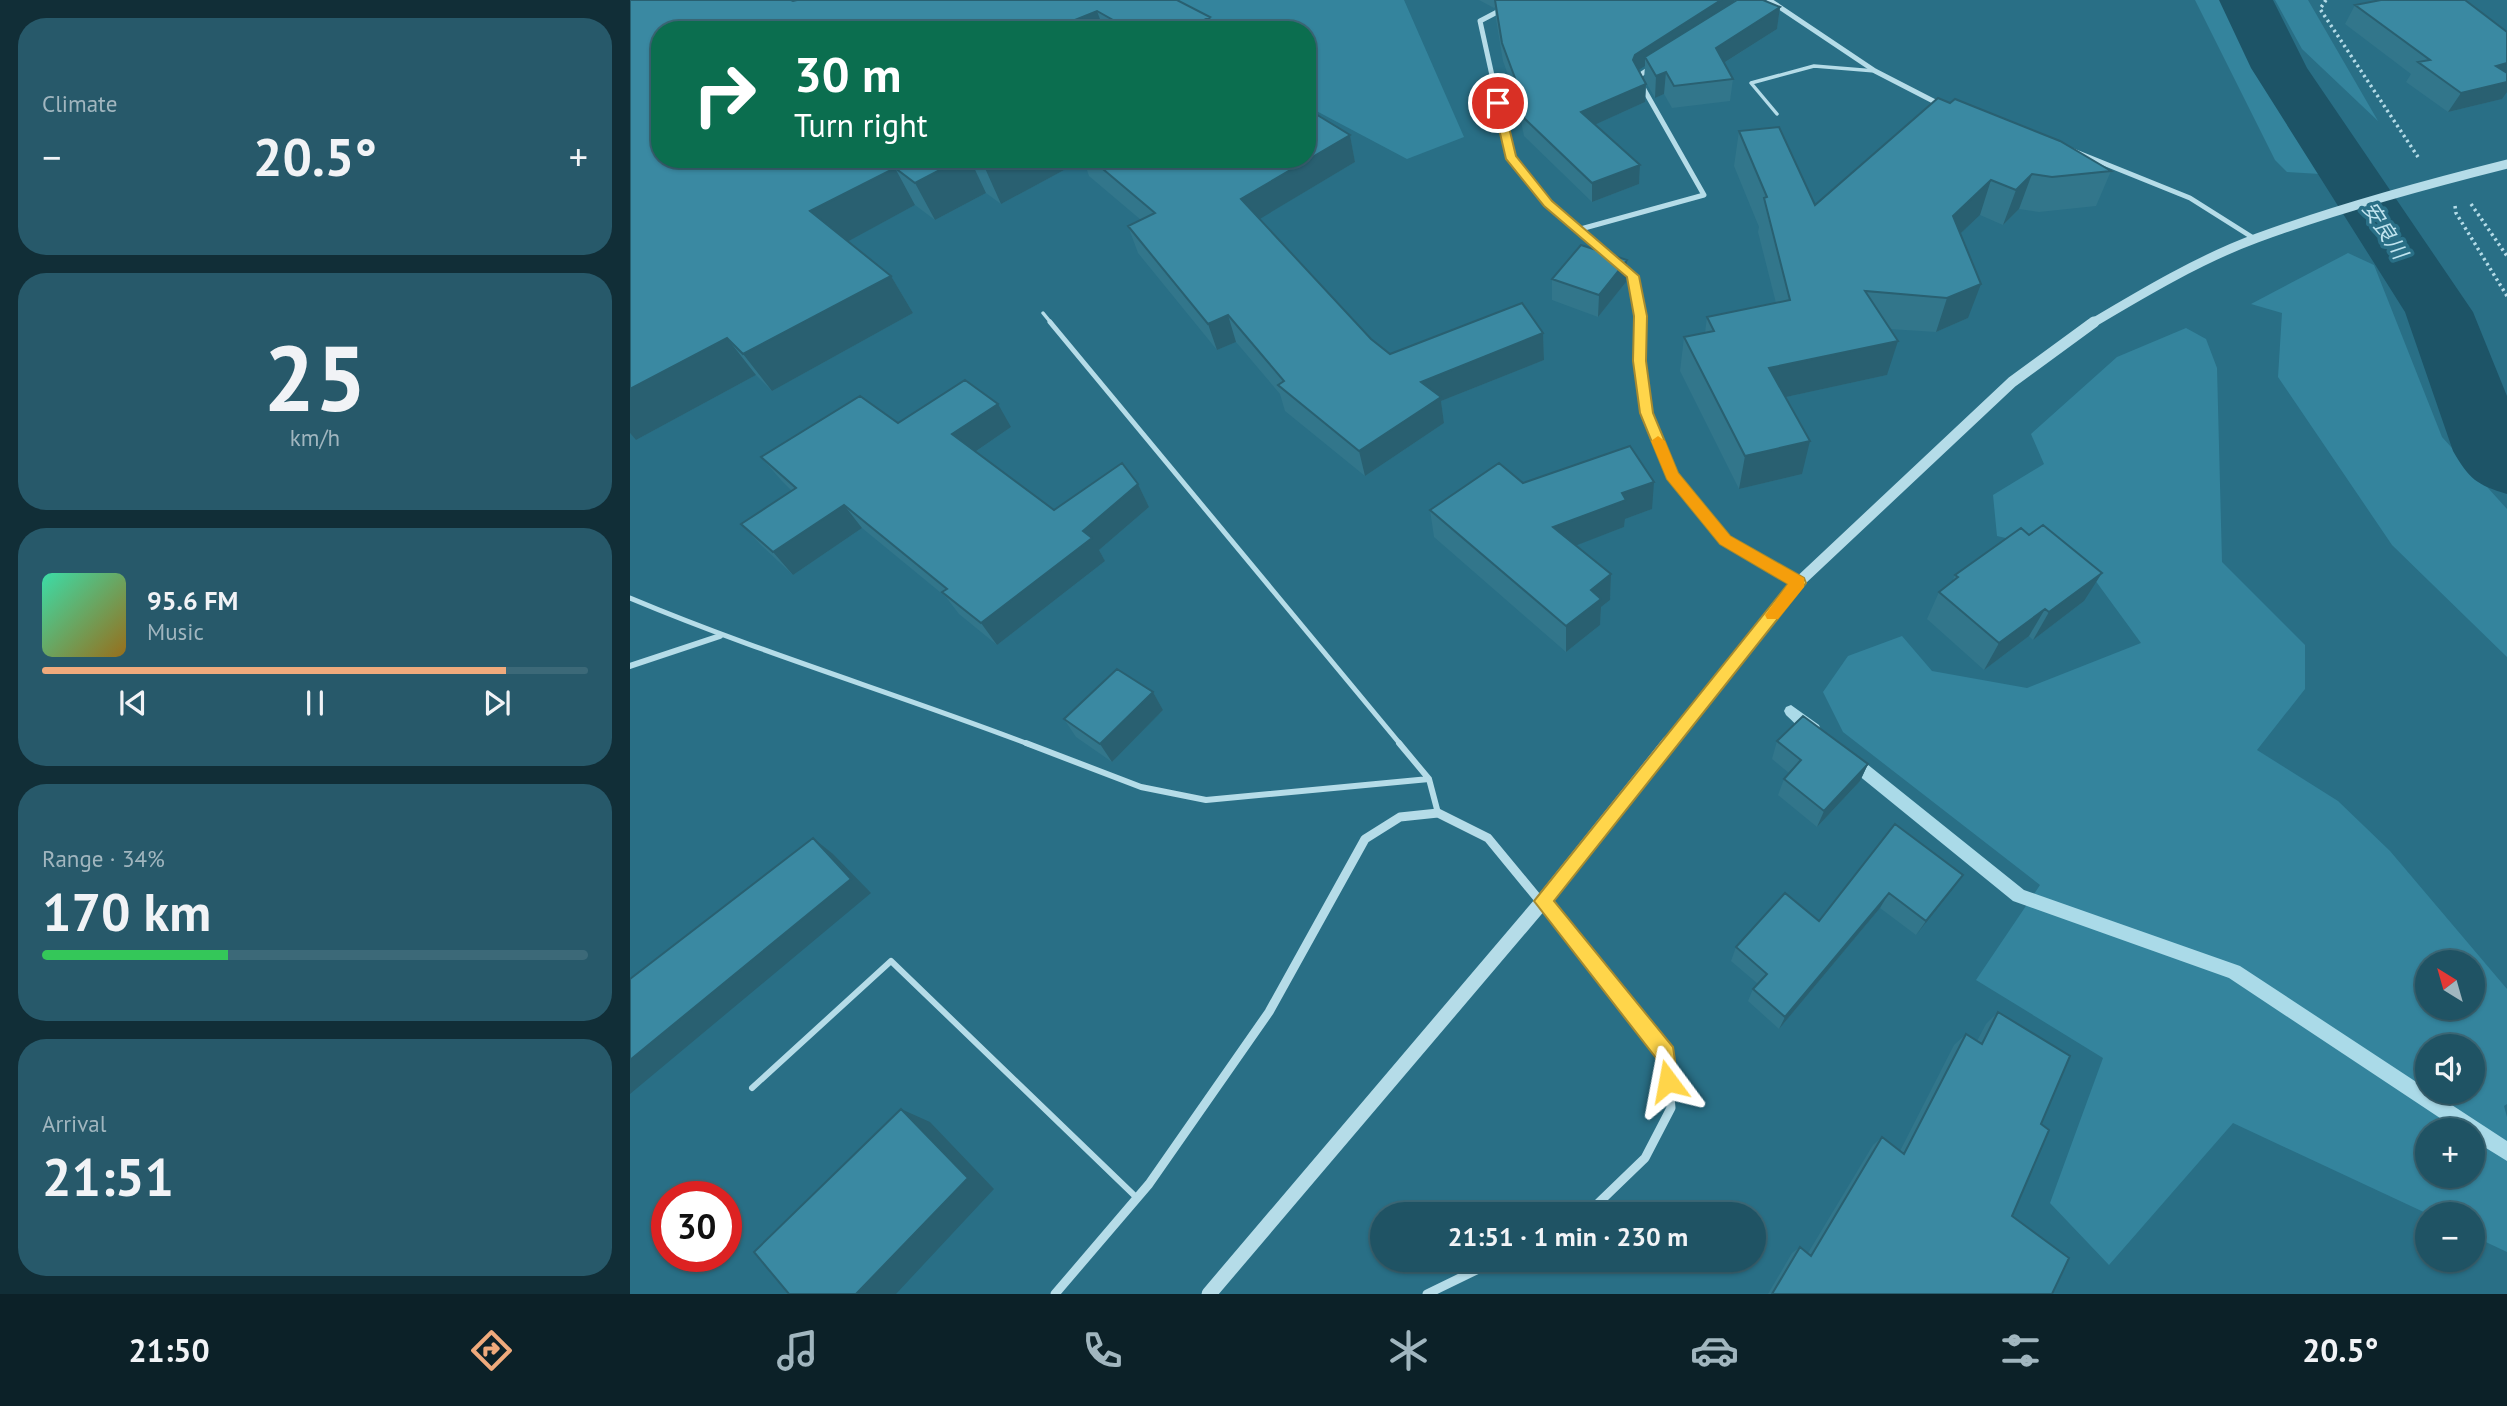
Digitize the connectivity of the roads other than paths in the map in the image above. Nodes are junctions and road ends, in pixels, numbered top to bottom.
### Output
1 (1769, 0) edge
2 (1510, 5) edge
3 (1659, 63) edge
4 (1875, 71) junction
5 (1950, 108) edge
6 (1777, 114) dead end
7 (2067, 148) edge
8 (2507, 164) edge
9 (1577, 230) junction
10 (2255, 239) junction
11 (1043, 313) dead end
12 (1798, 583) junction
13 (630, 598) edge
14 (720, 636) junction
15 (630, 666) edge
16 (1429, 779) junction
17 (1438, 813) junction
18 (1543, 901) junction
19 (752, 1087) dead end
20 (1137, 1198) junction
21 (1599, 1202) edge
22 (1472, 1272) edge
23 (1055, 1294) edge
24 (1209, 1294) edge
25 (1427, 1294) edge

1 - 4 street
2 - 9 street
3 - 9 street
4 - 5 street
4 - 6 lane
7 - 10 street
8 - 10 street
9 - 12 street
10 - 12 street
11 - 16 lane
12 - 18 street
13 - 14 lane
14 - 15 street
14 - 16 lane
16 - 17 lane
17 - 18 street
17 - 20 street
18 - 21 street
18 - 24 street
19 - 20 lane
20 - 23 street
22 - 25 street

